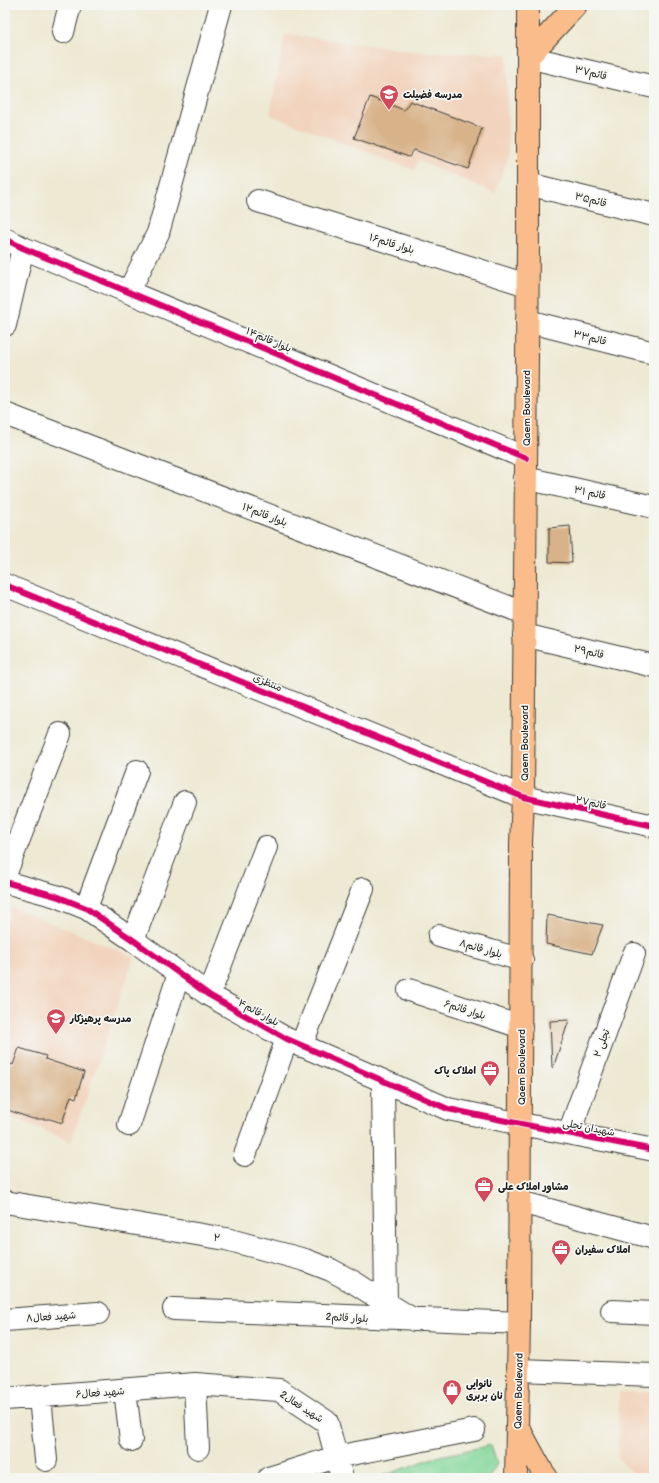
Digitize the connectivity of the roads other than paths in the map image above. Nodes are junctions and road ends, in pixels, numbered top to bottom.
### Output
1 (70, 5) edge
2 (221, 5) edge
3 (528, 5) edge
4 (576, 5) edge
5 (63, 32) dead end
6 (528, 57) junction
7 (654, 87) edge
8 (528, 184) junction
9 (258, 200) dead end
10 (654, 215) edge
11 (14, 244) edge
12 (527, 285) junction
13 (129, 292) junction
14 (527, 320) junction
15 (5, 326) edge
16 (654, 353) edge
17 (5, 414) edge
18 (525, 468) junction
19 (654, 506) edge
20 (5, 585) edge
21 (524, 613) junction
22 (524, 635) junction
23 (654, 666) edge
24 (60, 734) dead end
25 (137, 771) dead end
26 (523, 797) junction
27 (185, 802) dead end
28 (654, 826) edge
29 (266, 847) dead end
30 (5, 875) edge
31 (5, 882) edge
32 (363, 889) dead end
33 (86, 908) junction
34 (439, 936) dead end
35 (133, 940) junction
36 (634, 954) dead end
37 (522, 960) junction
38 (180, 974) junction
39 (409, 990) dead end
40 (208, 995) junction
41 (521, 1027) junction
42 (294, 1042) junction
43 (383, 1081) junction
44 (521, 1124) junction
45 (129, 1125) dead end
46 (569, 1133) junction
47 (654, 1149) edge
48 (245, 1155) dead end
49 (5, 1202) edge
50 (520, 1202) junction
51 (654, 1238) edge
52 (386, 1303) junction
53 (174, 1309) dead end
54 (612, 1311) dead end
55 (98, 1313) dead end
56 (654, 1313) edge
57 (5, 1320) edge
58 (414, 1320) junction
59 (519, 1323) junction
60 (519, 1370) junction
61 (654, 1374) edge
62 (195, 1384) junction
63 (125, 1390) junction
64 (40, 1397) junction
65 (5, 1399) edge
66 (517, 1426) junction
67 (474, 1430) dead end
68 (131, 1440) dead end
69 (198, 1448) dead end
70 (46, 1460) dead end
71 (339, 1468) edge
72 (269, 1478) edge
73 (516, 1478) edge
74 (547, 1478) edge

1 - 5 street
2 - 13 street
3 - 6 main road, Qaem Boulevard
4 - 6 main road
6 - 7 street, قائم۳۷
6 - 8 main road, Qaem Boulevard
8 - 10 street, قائم۳۵
8 - 12 main road, Qaem Boulevard
9 - 12 street, بلوار قائم۱۶
11 - 13 street, بلوار قائم۱۴
11 - 15 street
12 - 14 main road, Qaem Boulevard
13 - 18 street, بلوار قائم۱۴
14 - 16 street, قائم۳۳
14 - 18 main road, Qaem Boulevard
17 - 21 street, بلوار قائم۱۲
18 - 19 street, قائم ۳۱
18 - 21 main road, Qaem Boulevard
20 - 26 street, منتظزی
21 - 22 main road, Qaem Boulevard
22 - 23 street, قائم۲۹
22 - 26 main road, Qaem Boulevard
24 - 30 street
25 - 33 street
26 - 28 street, قائم۲۷
26 - 37 main road, Qaem Boulevard
27 - 35 street
29 - 40 street
31 - 33 street, بلوار قائم۴
32 - 42 street
33 - 35 street, بلوار قائم۴
34 - 37 street, بلوار قائم۸
35 - 38 street, بلوار قائم۴
36 - 46 street, ۲ تجلی
37 - 41 main road, Qaem Boulevard
38 - 40 street, بلوار قائم۴
38 - 45 street
39 - 41 street, بلوار قائم۶
40 - 42 street, بلوار قائم۴
41 - 44 main road, Qaem Boulevard
42 - 43 street, بلوار قائم۴
42 - 48 street
43 - 44 street, بلوار قائم۴
43 - 52 street
44 - 46 street, شهیدان تجلی
44 - 50 main road, Qaem Boulevard
46 - 47 street, شهیدان تجلی
49 - 52 street, ۲
50 - 51 street
50 - 59 main road, Qaem Boulevard
52 - 58 street, ۲
53 - 58 street, 2بلوار قائم
54 - 56 street
55 - 57 street, شهید فعال۸
58 - 59 street, 2بلوار قائم
59 - 60 main road, Qaem Boulevard
60 - 61 street
60 - 66 main road, Qaem Boulevard
62 - 63 street, شهید فعال۶
62 - 69 street
62 - 71 street, شهید فعال2
63 - 64 street, شهید فعال۶
63 - 68 street
64 - 65 street, شهید فعال۶
64 - 70 street
66 - 73 main road, Qaem Boulevard
66 - 74 main road
67 - 71 street
71 - 72 street

